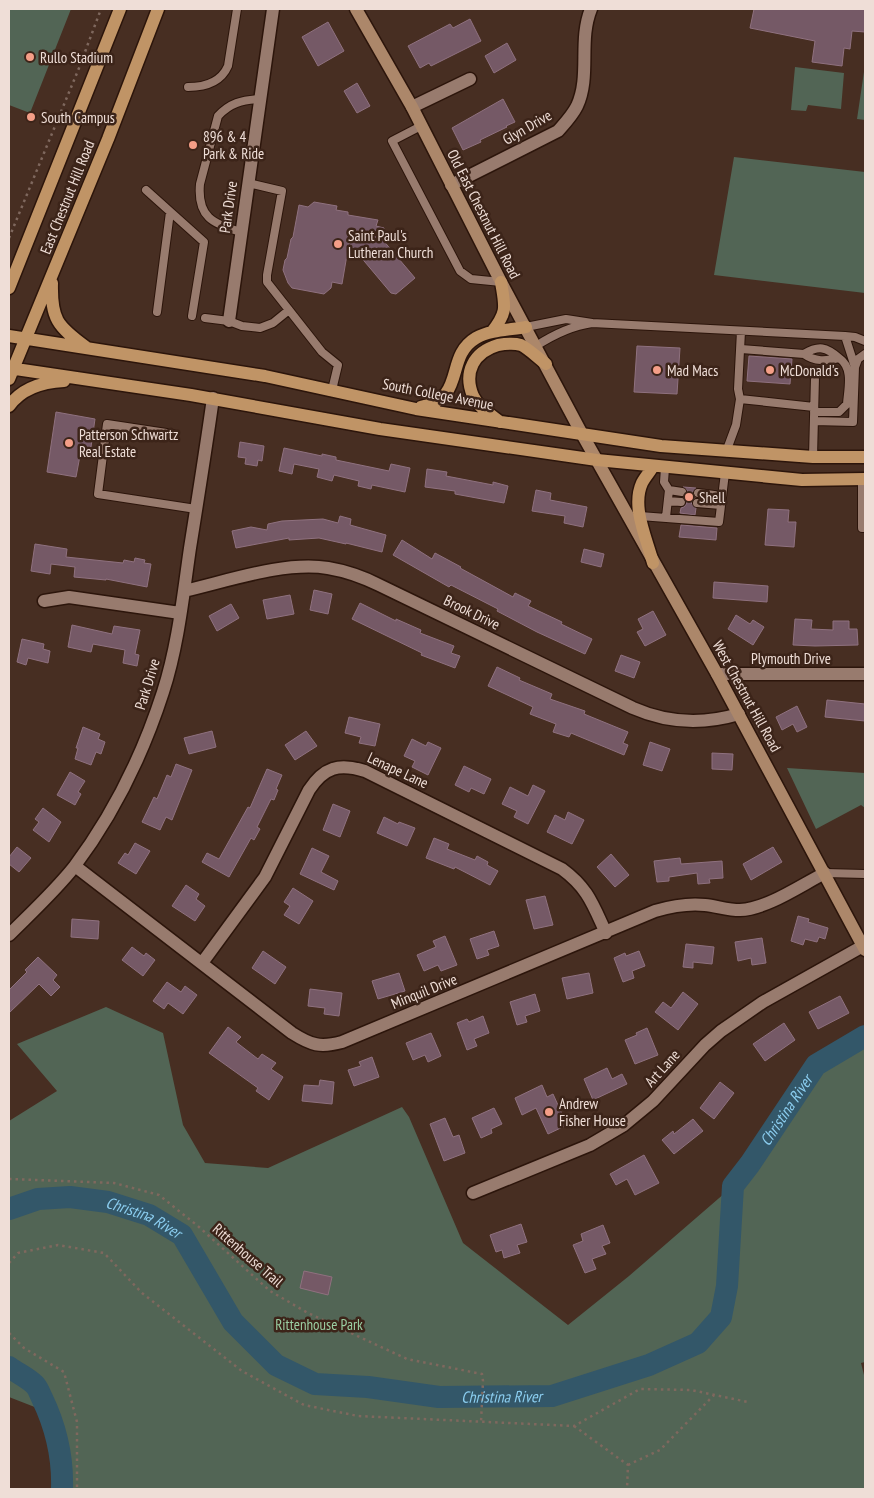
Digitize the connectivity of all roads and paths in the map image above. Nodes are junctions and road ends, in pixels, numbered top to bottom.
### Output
1 (101, 9) edge
2 (120, 9) edge
3 (158, 9) edge
4 (237, 9) edge
5 (273, 9) edge
6 (356, 9) edge
7 (591, 9) edge
8 (470, 79) dead end
9 (188, 87) dead end
10 (259, 99) junction
11 (412, 107) junction
12 (421, 126) junction
13 (248, 184) junction
14 (451, 185) junction
15 (146, 190) dead end
16 (170, 212) junction
17 (32, 232) junction
18 (241, 232) junction
19 (9, 238) edge
20 (9, 268) edge
21 (53, 274) junction
22 (501, 282) junction
23 (9, 288) edge
24 (289, 310) junction
25 (157, 312) dead end
26 (192, 316) dead end
27 (205, 318) dead end
28 (229, 321) junction
29 (592, 323) junction
30 (526, 327) junction
31 (741, 331) junction
32 (492, 332) junction
33 (9, 336) edge
34 (845, 336) junction
35 (26, 338) junction
36 (865, 341) edge
37 (536, 346) junction
38 (88, 348) junction
39 (741, 349) junction
40 (804, 354) junction
41 (865, 354) edge
42 (839, 358) junction
43 (546, 364) junction
44 (855, 367) junction
45 (10, 372) edge
46 (815, 377) dead end
47 (86, 380) junction
48 (332, 390) junction
49 (213, 398) junction
50 (740, 398) junction
51 (9, 406) edge
52 (416, 408) junction
53 (814, 409) junction
54 (814, 421) junction
55 (500, 422) junction
56 (173, 434) dead end
57 (582, 434) junction
58 (726, 452) junction
59 (813, 457) junction
60 (865, 457) edge
61 (596, 460) junction
62 (659, 467) junction
63 (725, 473) junction
64 (864, 479) edge
65 (669, 490) junction
66 (682, 492) dead end
67 (698, 493) dead end
68 (722, 496) junction
69 (668, 501) junction
70 (681, 502) dead end
71 (697, 503) dead end
72 (721, 505) junction
73 (196, 509) junction
74 (640, 516) junction
75 (666, 517) junction
76 (865, 528) edge
77 (654, 563) junction
78 (184, 591) junction
79 (44, 601) dead end
80 (180, 613) junction
81 (716, 674) junction
82 (865, 674) edge
83 (739, 714) junction
84 (75, 866) junction
85 (825, 873) junction
86 (865, 874) edge
87 (606, 933) junction
88 (9, 935) edge
89 (864, 948) edge
90 (202, 963) junction
91 (9, 1180) edge
92 (473, 1193) dead end
93 (9, 1263) edge
94 (9, 1333) edge
95 (714, 1395) junction
96 (748, 1402) dead end
97 (481, 1423) junction
98 (574, 1426) junction
99 (628, 1465) junction
100 (77, 1489) edge
101 (627, 1489) edge

1 - 19 path
2 - 17 main road, East Chestnut Hill Road
3 - 21 main road, East Chestnut Hill Road
4 - 9 lane
5 - 10 street, Park Drive
6 - 11 street, Old East Chestnut Hill Road
7 - 14 street, Glyn Drive
8 - 11 street
10 - 13 street, Park Drive
10 - 18 lane
11 - 12 street, Old East Chestnut Hill Road
12 - 14 street, Old East Chestnut Hill Road
12 - 22 lane
13 - 18 street, Park Drive
13 - 24 lane
14 - 22 street, Old East Chestnut Hill Road
15 - 16 lane
16 - 25 lane
16 - 26 lane
17 - 20 main road
17 - 23 main road, East Chestnut Hill Road
18 - 28 street, Park Drive
21 - 35 main road, East Chestnut Hill Road
21 - 38 main road
22 - 30 street, Old East Chestnut Hill Road
22 - 32 main road
24 - 28 lane
24 - 48 lane
27 - 28 lane
29 - 30 lane
29 - 31 lane
29 - 37 lane
30 - 32 main road
30 - 37 street, Old East Chestnut Hill Road
31 - 34 lane
31 - 39 lane
32 - 52 main road
33 - 35 main road, South College Avenue
34 - 36 lane
34 - 44 lane
35 - 38 main road, South College Avenue
35 - 45 main road, East Chestnut Hill Road
37 - 43 street, Old East Chestnut Hill Road
38 - 48 main road, South College Avenue
39 - 40 lane
39 - 50 lane
40 - 42 lane
40 - 42 lane
41 - 44 lane
42 - 53 lane
43 - 55 main road
43 - 57 street, Old East Chestnut Hill Road
44 - 54 lane
45 - 47 main road
46 - 53 lane
47 - 49 main road
47 - 51 main road
48 - 52 main road, South College Avenue
49 - 61 main road
49 - 73 street, Park Drive
50 - 53 lane
50 - 58 lane
52 - 55 main road, South College Avenue
53 - 54 lane
54 - 59 lane
55 - 57 main road, South College Avenue
56 - 73 lane
57 - 58 main road, South College Avenue
57 - 61 street, Old East Chestnut Hill Road
58 - 59 main road, South College Avenue
59 - 60 main road, South College Avenue
61 - 62 main road
61 - 77 street, West Chestnut Hill Road
62 - 63 main road
62 - 65 lane
62 - 74 main road
63 - 64 main road
63 - 68 lane
64 - 76 lane
65 - 66 lane
65 - 69 lane
67 - 68 lane
68 - 72 lane
69 - 70 lane
69 - 75 lane
71 - 72 lane
72 - 75 lane
73 - 78 street, Park Drive
74 - 75 lane
74 - 77 main road
77 - 81 street, West Chestnut Hill Road
78 - 80 street, Park Drive
78 - 83 street, Brook Drive
79 - 80 street
80 - 84 street, Park Drive
81 - 82 street, Plymouth Drive
81 - 83 street, West Chestnut Hill Road
83 - 85 street, West Chestnut Hill Road
84 - 88 street, Park Drive
84 - 90 street, Minquil Drive
85 - 86 lane
85 - 87 street, Minquil Drive
85 - 89 street, West Chestnut Hill Road
87 - 90 street, Minquil Drive
87 - 90 street, Lenape Lane
89 - 92 street, Art Lane
91 - 97 path, Rittenhouse Trail
93 - 97 path
94 - 100 path
95 - 96 path
95 - 98 path
95 - 99 path
97 - 98 path
98 - 99 path
99 - 101 path

